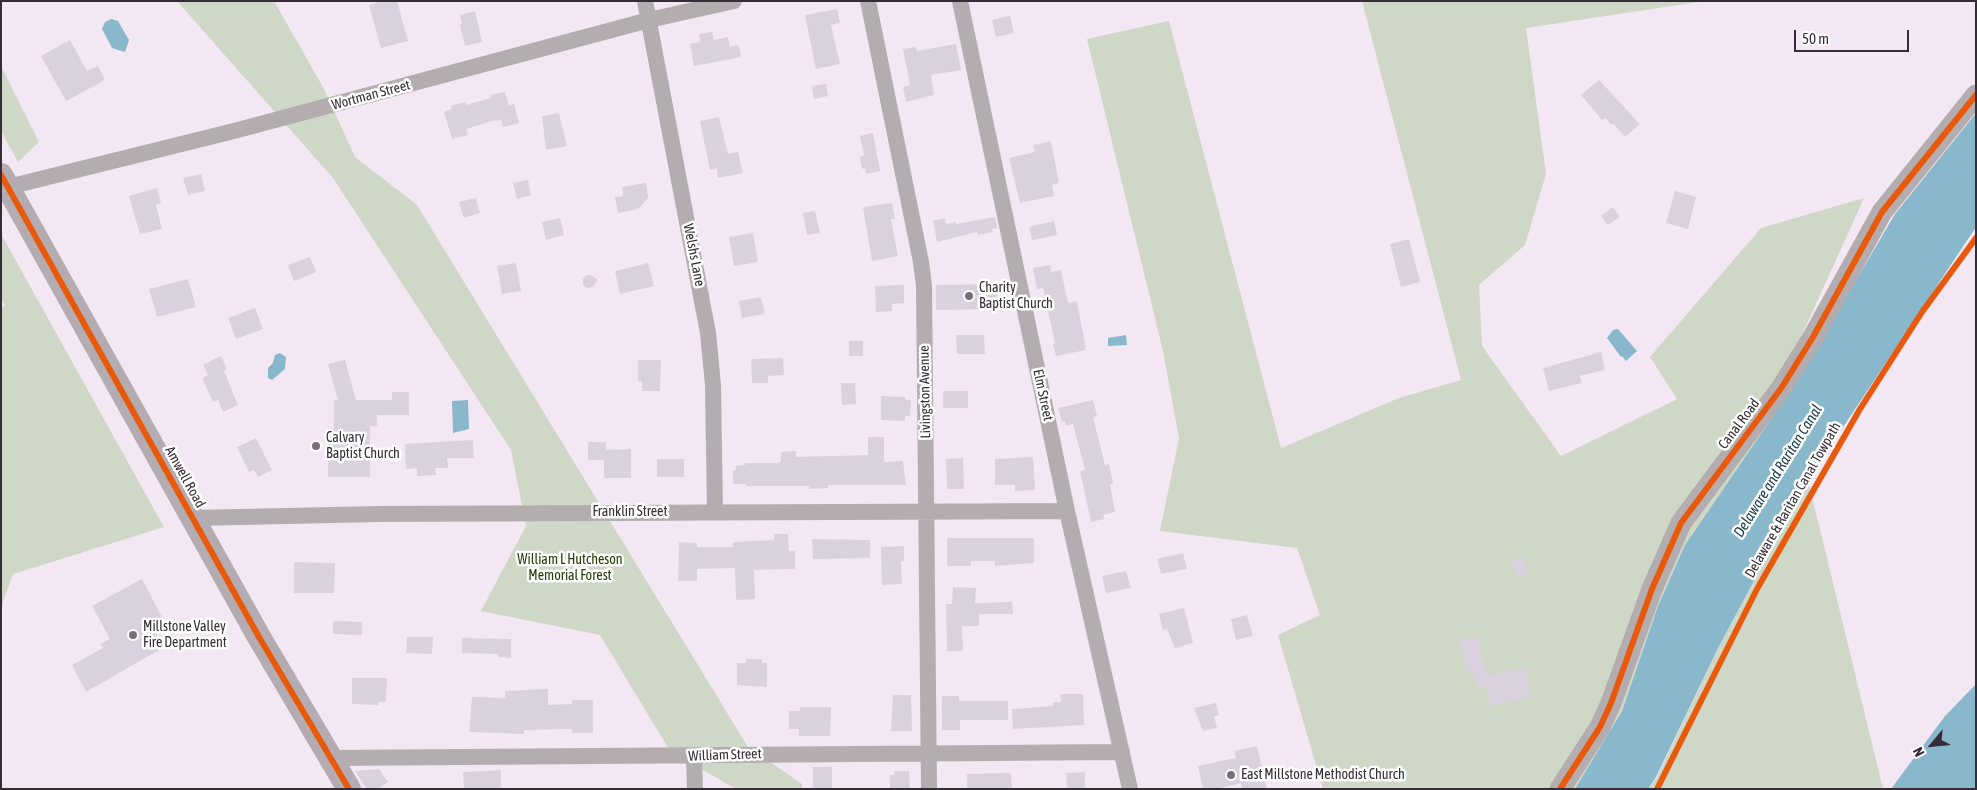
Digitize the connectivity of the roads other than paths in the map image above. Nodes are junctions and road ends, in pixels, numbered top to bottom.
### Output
1 (645, 1) edge
2 (734, 1) edge
3 (868, 1) edge
4 (960, 1) edge
5 (649, 20) junction
6 (1976, 95) edge
7 (5, 181) edge
8 (927, 511) junction
9 (1067, 511) junction
10 (715, 512) junction
11 (193, 518) junction
12 (929, 752) junction
13 (1122, 752) junction
14 (694, 756) junction
15 (329, 758) junction
16 (349, 789) edge
17 (695, 789) edge
18 (929, 789) edge
19 (1130, 789) edge
20 (1560, 789) edge

1 - 5 street, Welshs Lane
2 - 5 street, Wortman Street
3 - 8 street, Livingston Avenue
4 - 9 street, Elm Street
5 - 7 street, Wortman Street
5 - 10 street, Welshs Lane
6 - 20 street, Canal Road
7 - 11 main road, Amwell Road
8 - 9 street, Franklin Street
8 - 10 street, Franklin Street
8 - 12 street, Livingston Avenue
9 - 13 street, Elm Street
10 - 11 street, Franklin Street
11 - 15 main road, Amwell Road
12 - 13 street, William Street
12 - 14 street, William Street
12 - 18 street, Livingston Avenue
13 - 19 street, Elm Street
14 - 15 street, William Street
14 - 17 street
15 - 16 main road, Amwell Road

